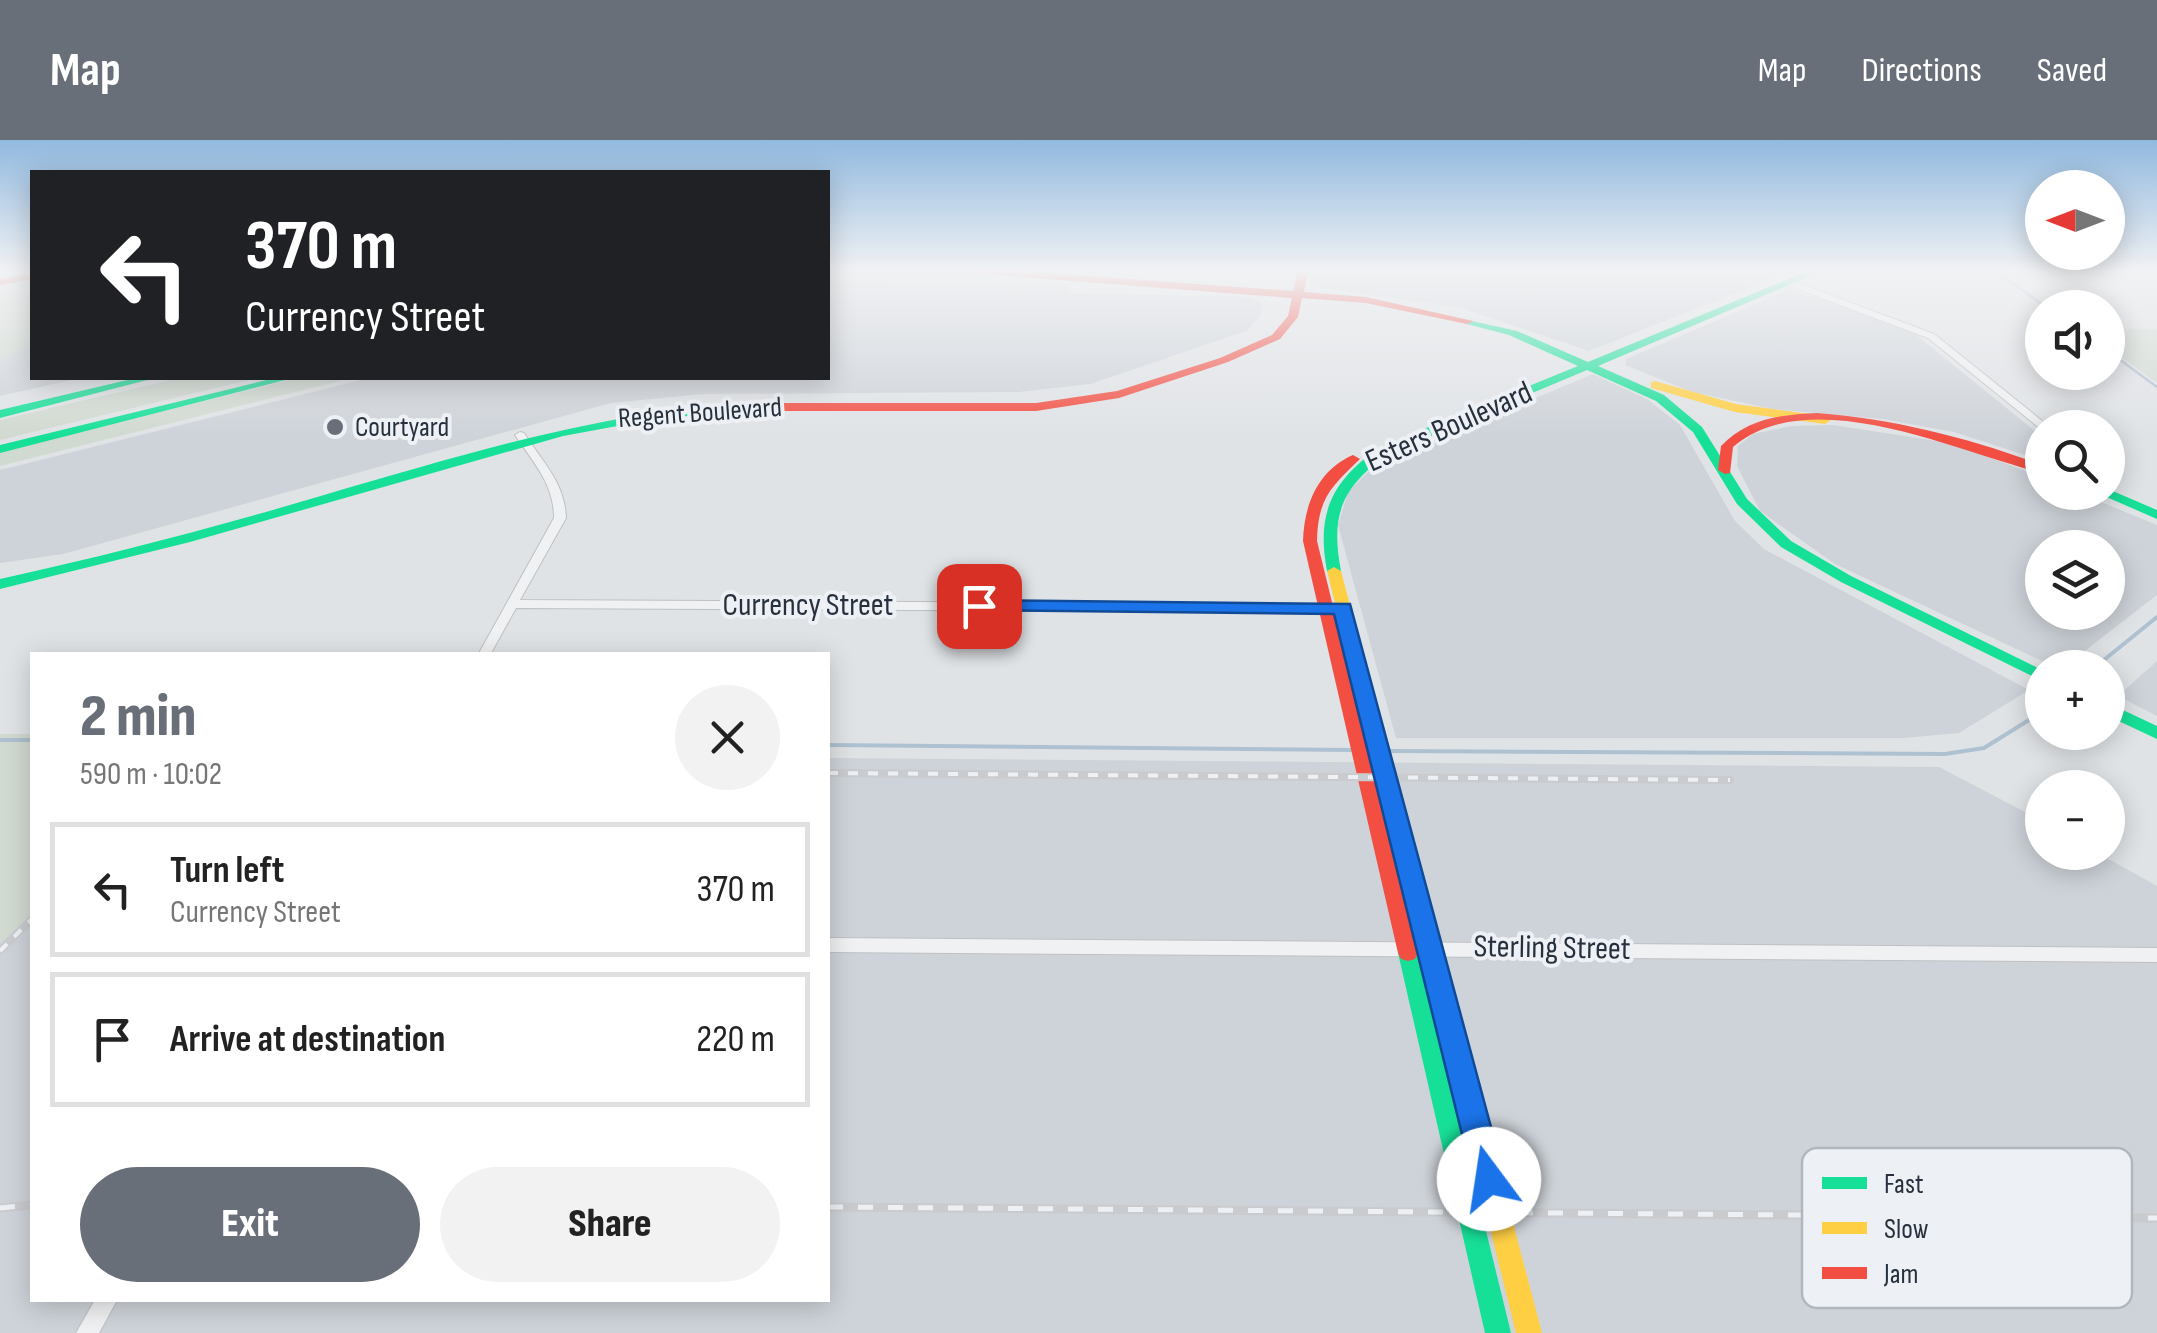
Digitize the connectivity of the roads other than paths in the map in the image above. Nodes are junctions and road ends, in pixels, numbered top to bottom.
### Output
1 (1266, 326) edge
2 (1287, 326) edge
3 (1486, 326) edge
4 (1509, 326) edge
5 (1673, 326) edge
6 (1906, 326) edge
7 (1588, 361) junction
8 (139, 380) edge
9 (279, 380) edge
10 (2025, 411) edge
11 (0, 414) edge
12 (1825, 420) junction
13 (522, 438) junction
14 (0, 448) edge
15 (2025, 463) edge
16 (1725, 470) junction
17 (335, 491) junction
18 (2125, 501) edge
19 (2157, 514) edge
20 (0, 576) edge
21 (0, 584) edge
22 (514, 604) junction
23 (1334, 608) junction
24 (486, 652) edge
25 (2025, 667) edge
26 (2125, 717) edge
27 (2157, 734) edge
28 (1369, 752) junction
29 (830, 945) edge
30 (1407, 946) junction
31 (1428, 947) junction
32 (2157, 955) edge
33 (105, 1302) edge
34 (87, 1333) edge
35 (1498, 1333) edge
36 (1529, 1333) edge

1 - 13 main road, Regent Boulevard
2 - 13 main road, Regent Boulevard
3 - 7 main road
4 - 7 main road
5 - 7 main road, Esters Boulevard
6 - 10 street
7 - 12 main road
7 - 16 main road
7 - 23 main road, Esters Boulevard
8 - 11 main road
9 - 14 main road
12 - 15 main road
12 - 16 main road
13 - 17 main road, Regent Boulevard
13 - 22 street
16 - 25 main road
17 - 20 main road, Regent Boulevard
17 - 21 main road, Regent Boulevard
18 - 19 main road
22 - 23 street, Currency Street
22 - 24 street
23 - 28 main road, Esters Boulevard
26 - 27 main road
28 - 30 main road, Esters Boulevard
28 - 31 main road, Esters Boulevard
29 - 30 street, Sterling Street
30 - 31 street, Sterling Street
30 - 35 main road, Esters Boulevard
31 - 32 street, Sterling Street
31 - 36 main road, Esters Boulevard
33 - 34 street

